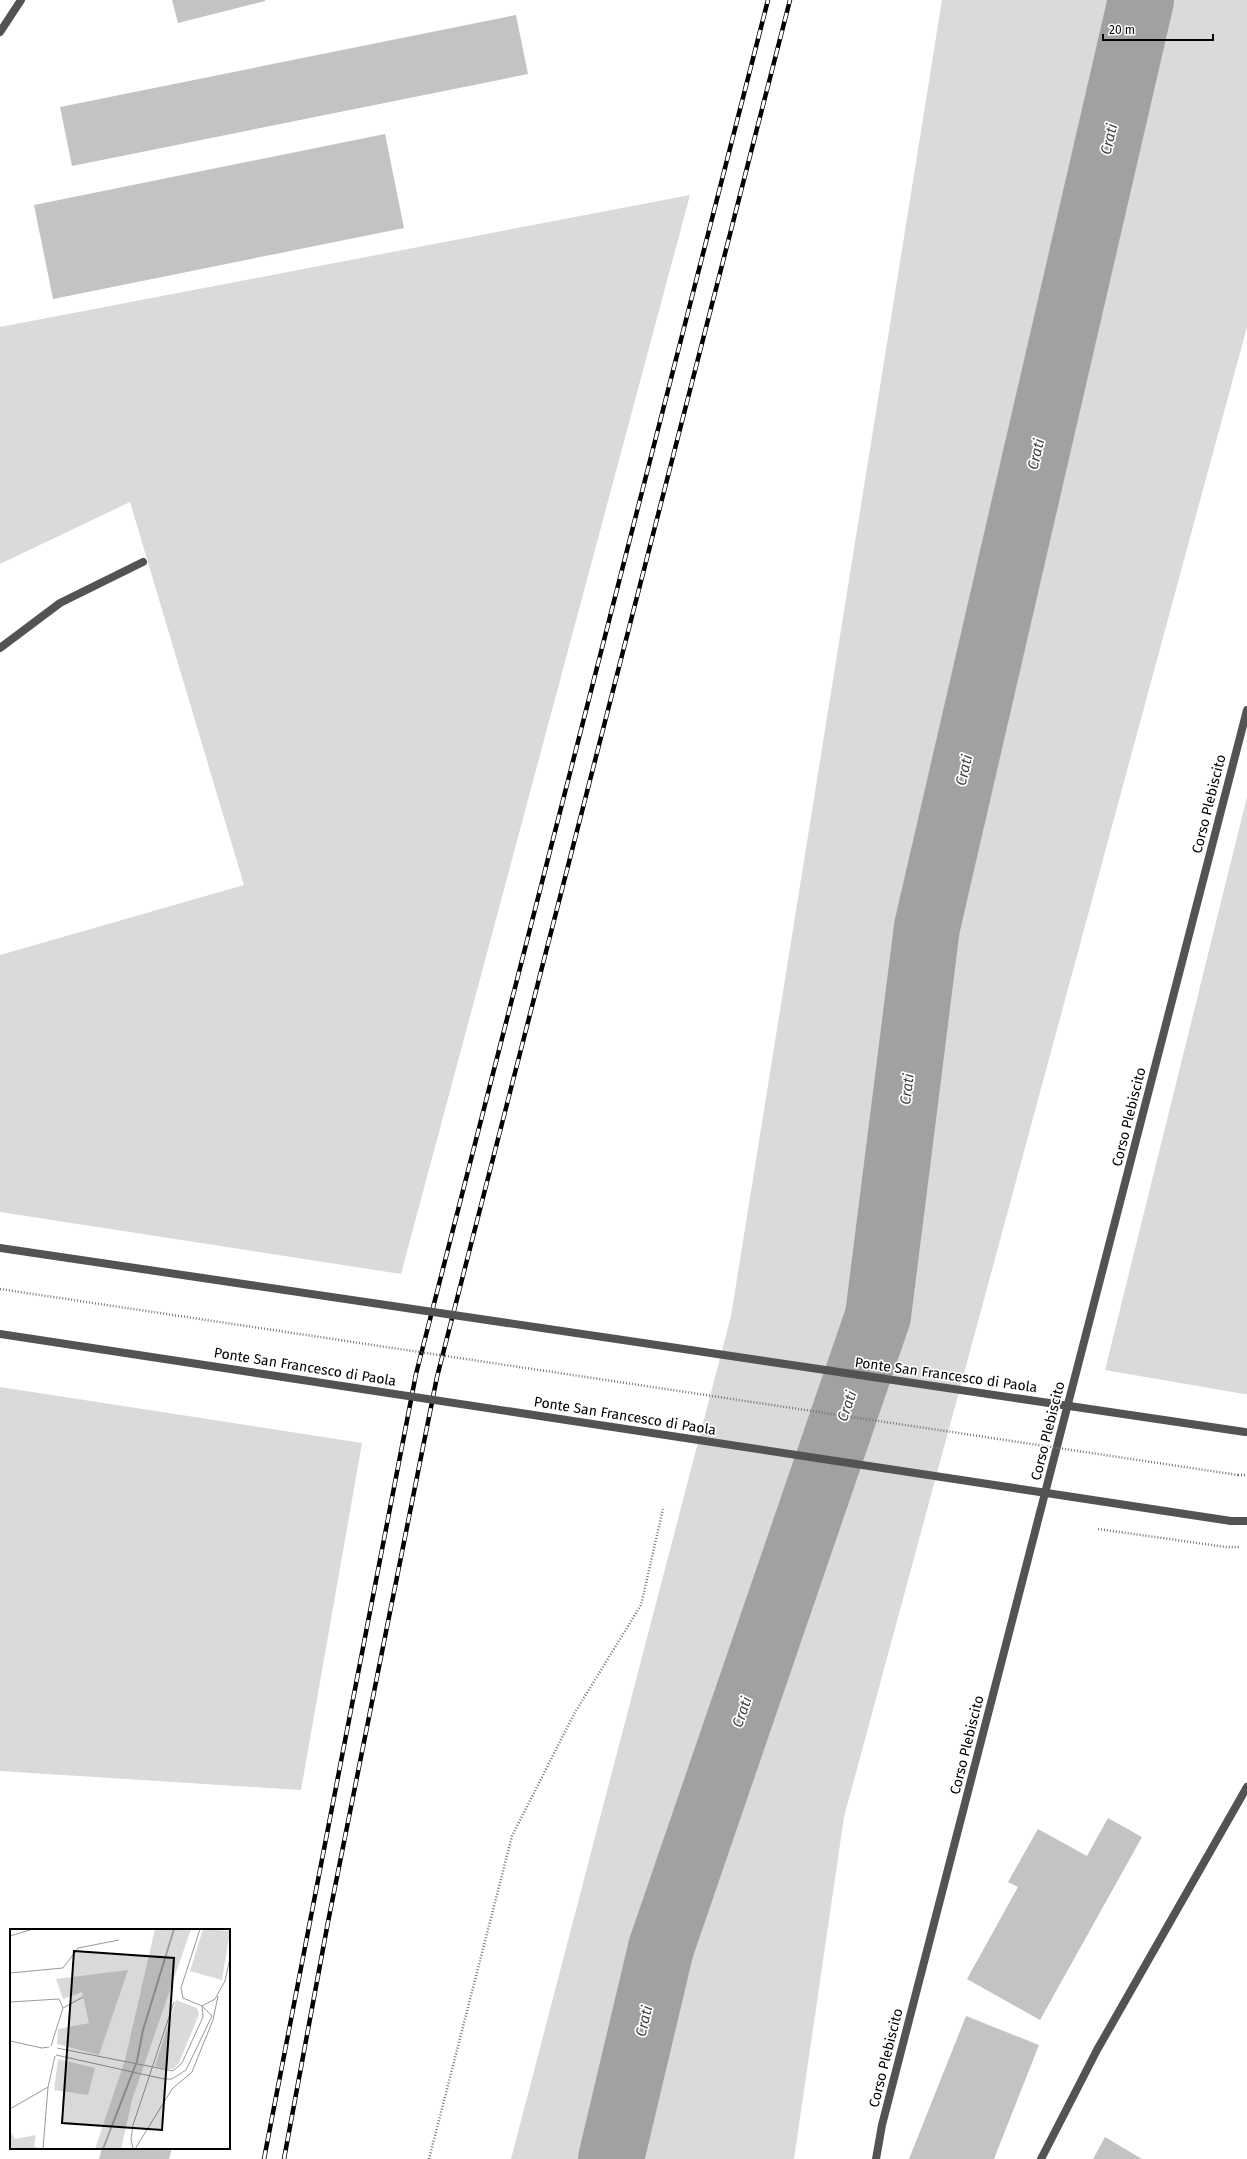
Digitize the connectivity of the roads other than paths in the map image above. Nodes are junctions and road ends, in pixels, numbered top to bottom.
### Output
1 (21, 0) edge
2 (0, 32) edge
3 (143, 562) dead end
4 (0, 648) edge
5 (1247, 710) edge
6 (0, 1248) edge
7 (0, 1334) edge
8 (1246, 1432) edge
9 (1247, 1521) edge
10 (1247, 1787) edge
11 (876, 2159) edge
12 (1041, 2159) edge

1 - 2 street
3 - 4 street
5 - 11 street, Corso Plebiscito
6 - 8 street, Ponte San Francesco di Paola, bridge
7 - 9 street, Ponte San Francesco di Paola, bridge
10 - 12 street

